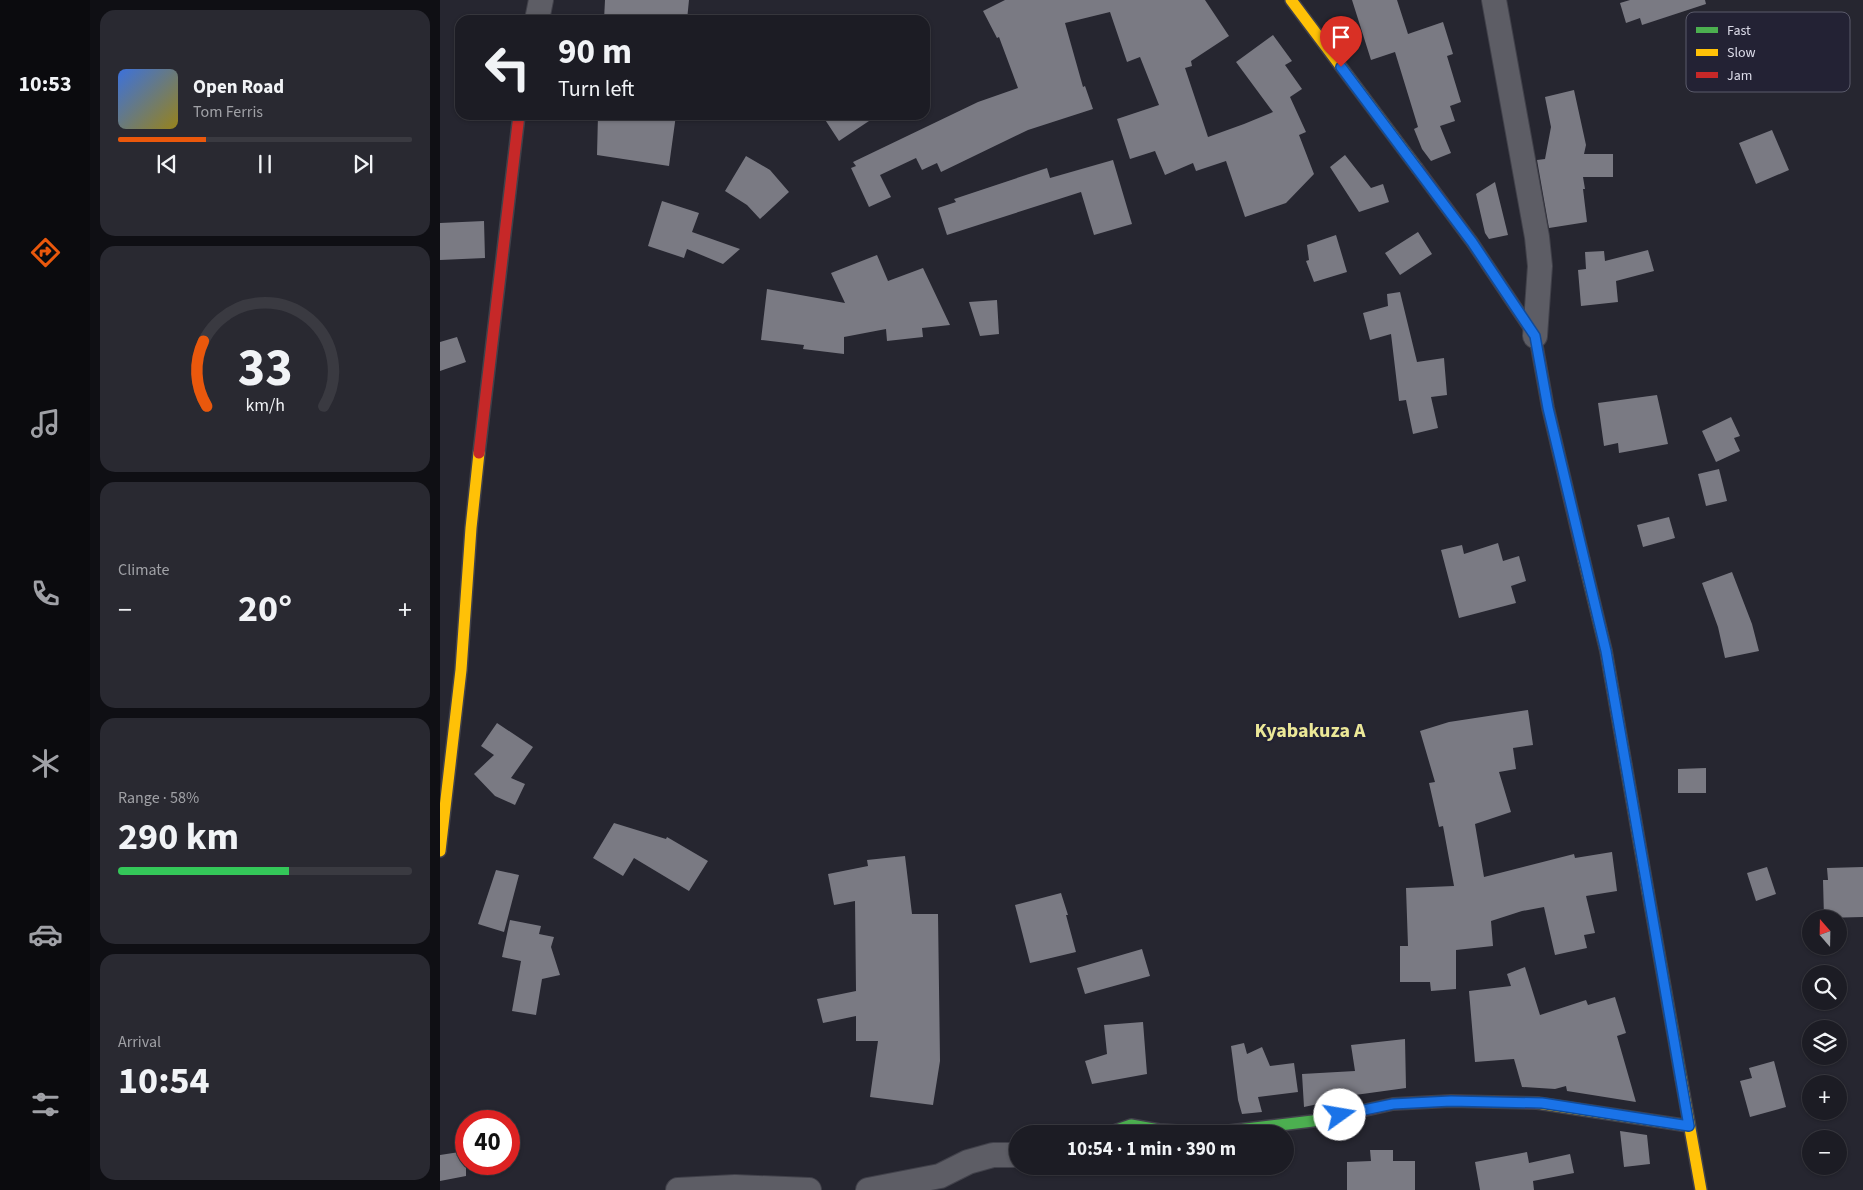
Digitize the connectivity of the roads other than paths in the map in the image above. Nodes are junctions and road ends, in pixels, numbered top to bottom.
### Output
1 (541, 0) edge
2 (1291, 0) edge
3 (1494, 0) edge
4 (538, 15) edge
5 (518, 120) edge
6 (1535, 336) junction
7 (440, 851) edge
8 (1287, 1125) edge
9 (1689, 1126) junction
10 (1009, 1155) edge
11 (678, 1190) edge
12 (809, 1190) edge
13 (868, 1190) edge
14 (1700, 1190) edge

1 - 4 street
2 - 6 street
3 - 6 street
5 - 7 street
6 - 9 street
8 - 9 street
9 - 14 street
10 - 13 street
11 - 12 street

